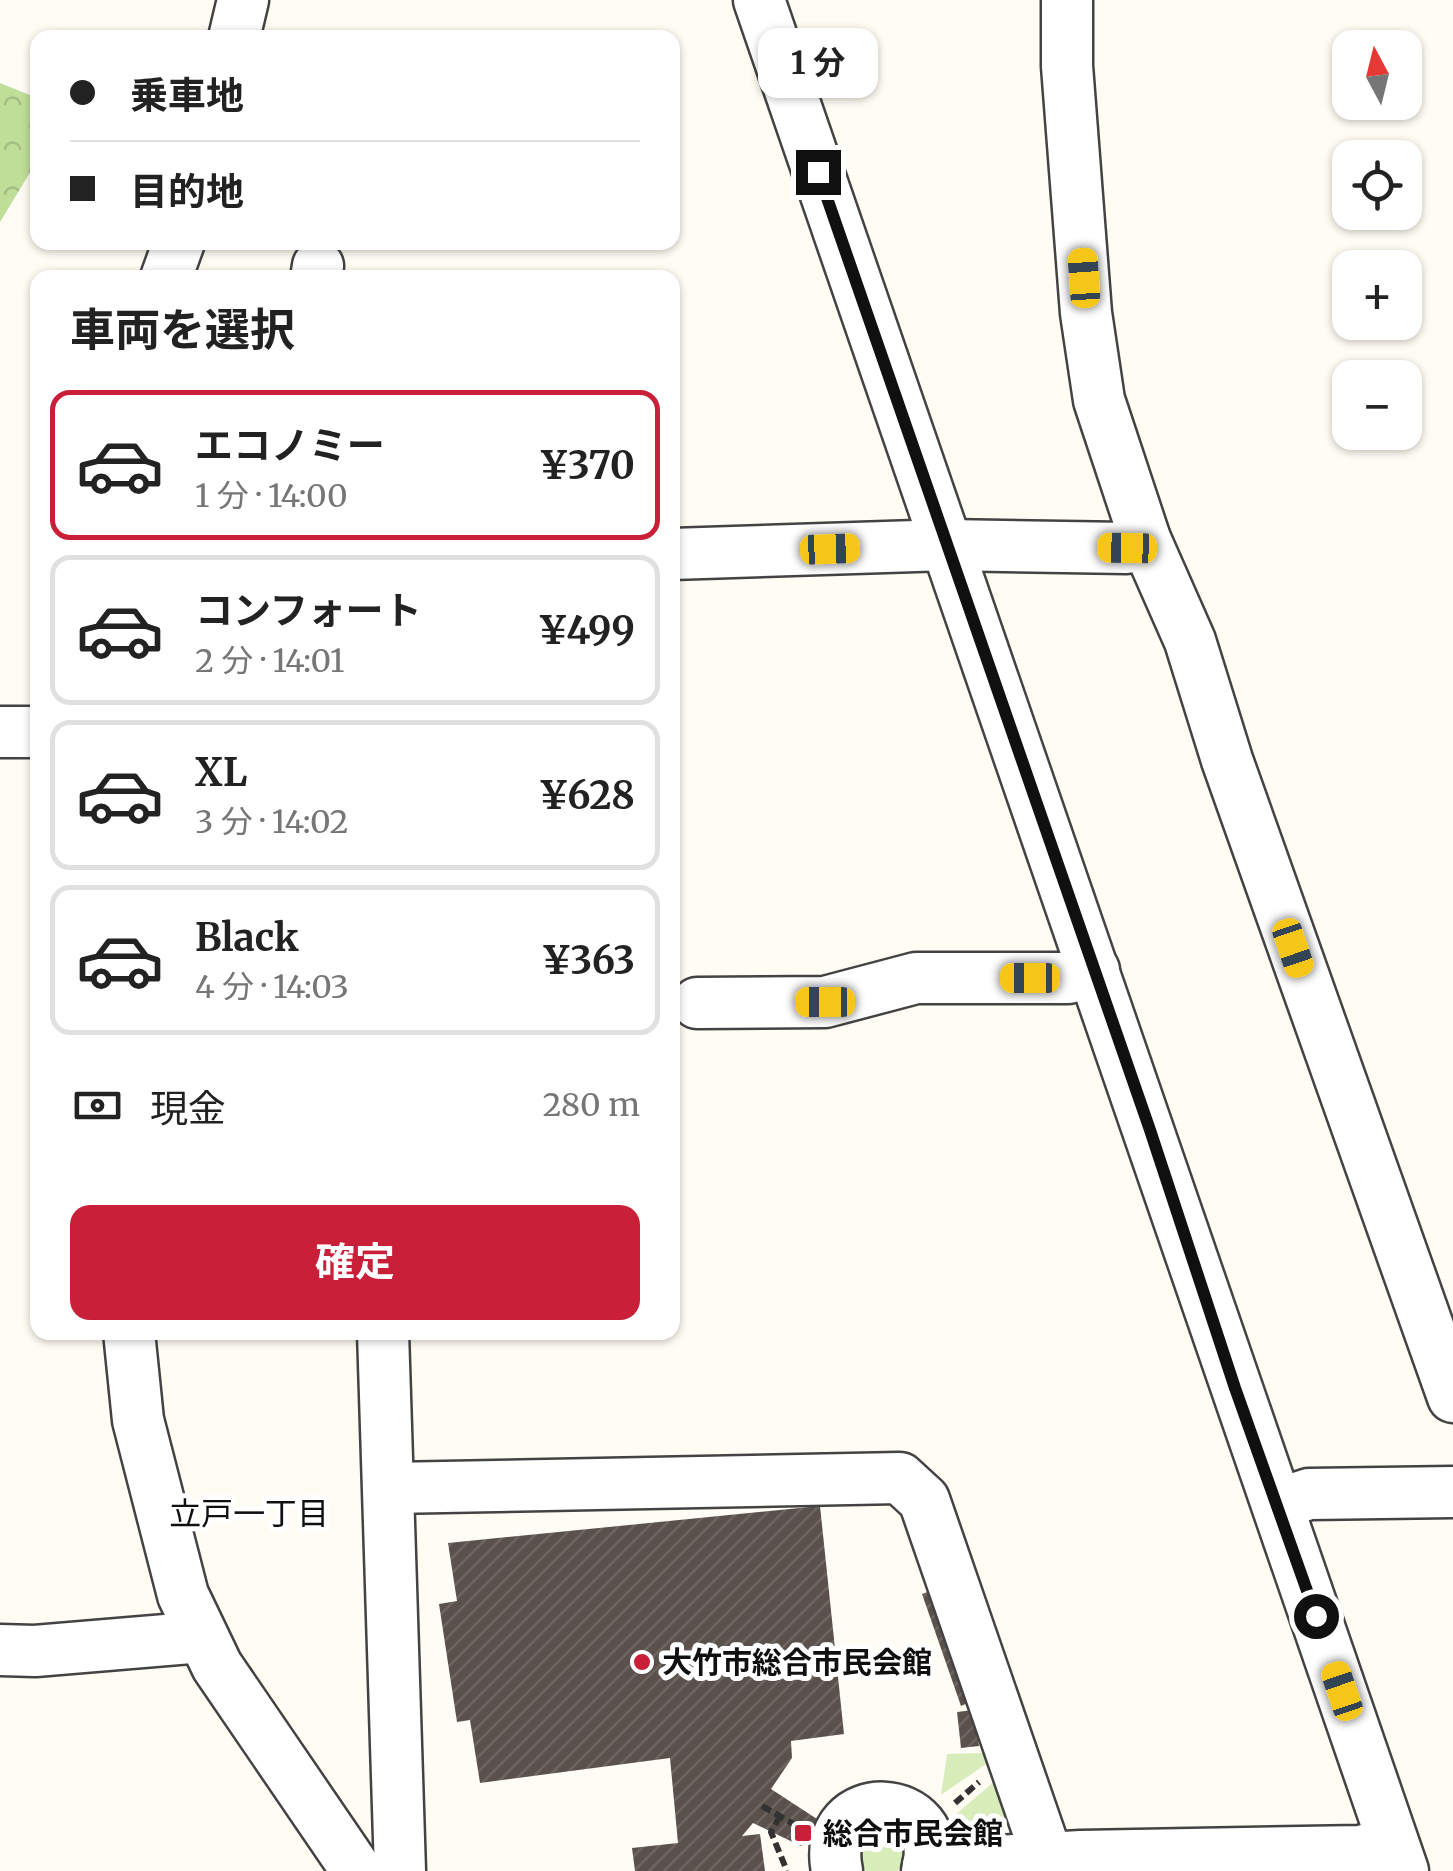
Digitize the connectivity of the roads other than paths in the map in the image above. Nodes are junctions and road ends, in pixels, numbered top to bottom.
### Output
1 (242, 0) edge
2 (759, 0) edge
3 (1067, 0) edge
4 (236, 30) edge
5 (1145, 539) junction
6 (947, 546) junction
7 (680, 554) edge
8 (0, 732) edge
9 (30, 732) edge
10 (1094, 970) junction
11 (697, 1003) dead end
12 (130, 1340) edge
13 (383, 1340) edge
14 (1453, 1397) edge
15 (390, 1488) junction
16 (1453, 1492) edge
17 (1278, 1504) junction
18 (202, 1637) junction
19 (0, 1650) edge
20 (926, 1855) edge
21 (1398, 1856) edge
22 (1049, 1864) edge
23 (357, 1871) edge
24 (400, 1871) edge
25 (837, 1871) edge

1 - 4 street
2 - 6 street
3 - 5 street
5 - 6 street
5 - 14 street
6 - 7 street
6 - 10 street
8 - 9 street
10 - 11 street
10 - 17 street
12 - 18 street
13 - 15 street
15 - 22 street
15 - 24 street
16 - 17 street
17 - 21 street
18 - 19 street
18 - 23 street
20 - 22 street
20 - 25 street
21 - 22 street

